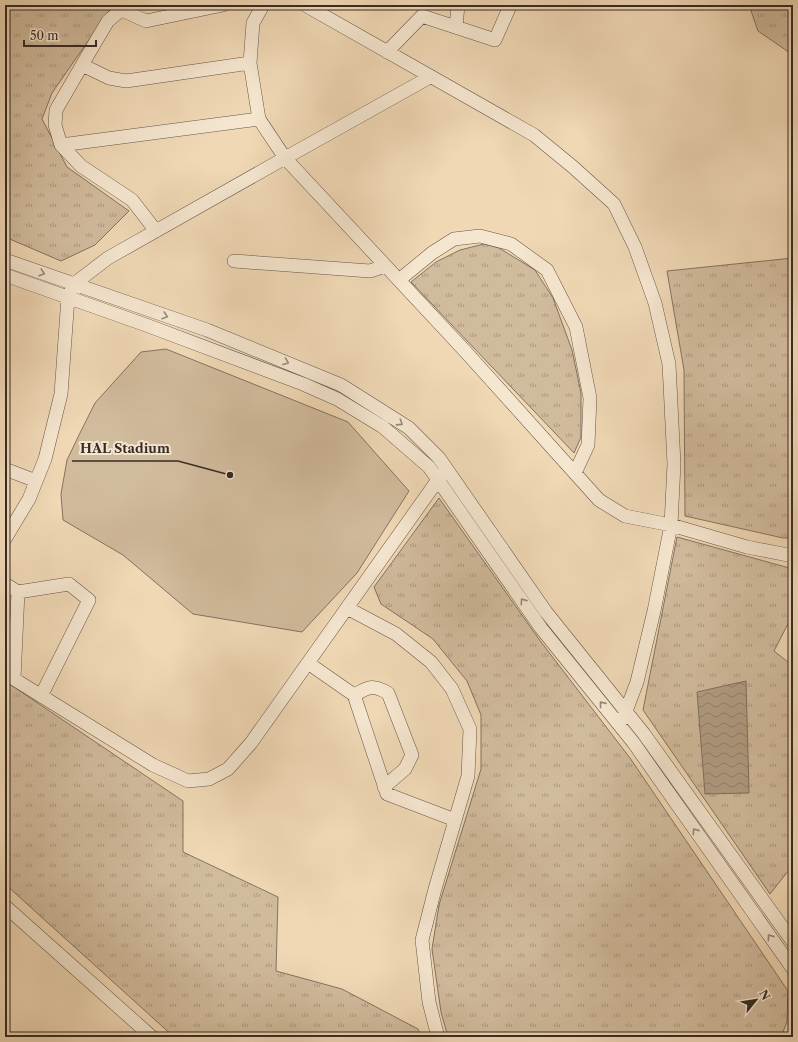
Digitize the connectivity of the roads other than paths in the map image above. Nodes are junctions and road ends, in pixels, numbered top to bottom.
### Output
1 (222, 5) edge
2 (263, 5) edge
3 (305, 5) edge
4 (458, 5) edge
5 (508, 5) edge
6 (125, 7) edge
7 (456, 27) junction
8 (387, 52) junction
9 (250, 63) junction
10 (82, 65) junction
11 (430, 77) junction
12 (259, 119) junction
13 (61, 145) junction
14 (285, 158) junction
15 (156, 231) junction
16 (5, 260) edge
17 (234, 261) dead end
18 (385, 266) junction
19 (5, 275) edge
20 (399, 280) junction
21 (74, 284) junction
22 (68, 297) junction
23 (446, 468) junction
24 (5, 469) edge
25 (575, 473) junction
26 (438, 480) junction
27 (36, 481) junction
28 (671, 525) junction
29 (5, 539) edge
30 (793, 556) edge
31 (5, 584) edge
32 (18, 592) junction
33 (346, 608) junction
34 (308, 662) junction
35 (354, 694) junction
36 (41, 696) junction
37 (627, 713) junction
38 (620, 726) junction
39 (384, 787) junction
40 (455, 820) junction
41 (5, 906) edge
42 (793, 942) edge
43 (793, 969) edge
44 (152, 1037) edge
45 (438, 1037) edge

1 - 6 street
2 - 9 street
3 - 8 street
4 - 7 street
5 - 7 street
6 - 10 street
7 - 8 street
8 - 11 street
9 - 10 street
9 - 12 street
10 - 13 street
11 - 14 street
11 - 28 street
12 - 13 street
12 - 14 street
13 - 15 street
14 - 15 street
14 - 18 street
15 - 21 street
16 -> 21 street
17 - 18 street
18 - 20 street
19 - 22 street
20 - 25 street
20 - 25 street
21 - 22 street
21 -> 23 street
22 - 26 street
22 - 27 street
23 - 26 street
23 - 37 street
24 - 27 street
25 - 28 street
26 - 33 street
38 -> 26 street
27 - 29 street
28 - 30 street
28 - 37 street
31 - 32 street
32 - 36 street
32 - 36 street
33 - 34 street
33 - 40 street
34 - 35 street
34 - 36 street
35 - 39 street
35 - 39 street
37 - 38 street
37 - 42 street
43 -> 38 street
39 - 40 street
40 - 45 street
41 - 44 street

